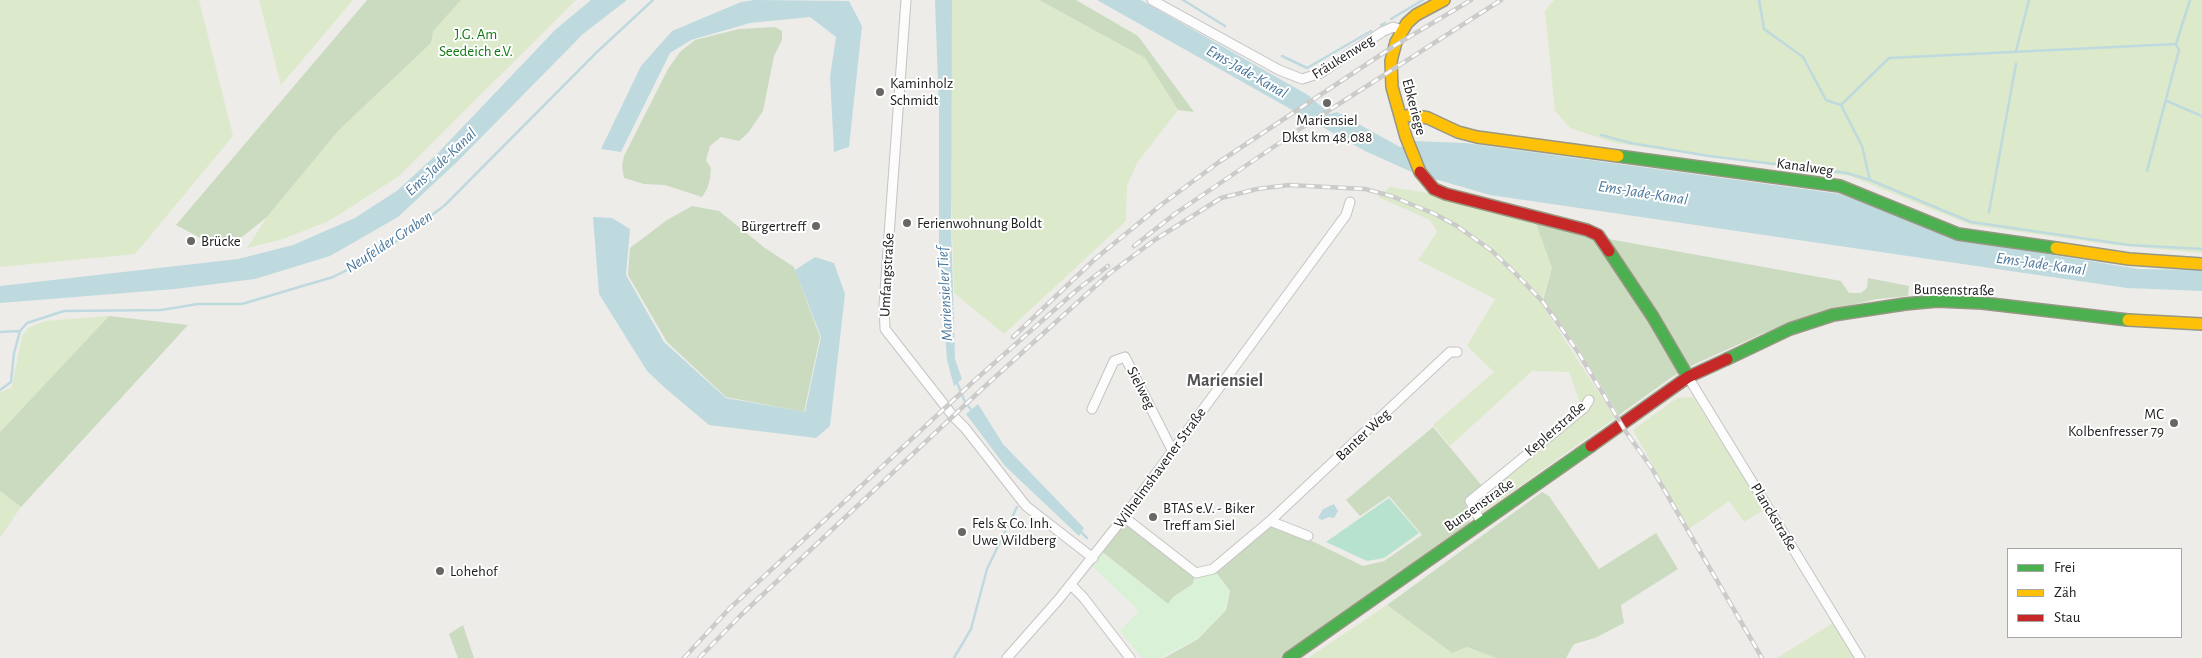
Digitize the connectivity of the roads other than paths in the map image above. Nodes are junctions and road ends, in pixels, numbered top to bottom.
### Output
1 (906, 0) edge
2 (1152, 0) edge
3 (1444, 0) edge
4 (1402, 30) junction
5 (1401, 117) junction
6 (1350, 202) dead end
7 (2202, 264) edge
8 (2202, 324) edge
9 (1457, 352) dead end
10 (1688, 377) junction
11 (1589, 400) dead end
12 (1092, 409) dead end
13 (1172, 450) junction
14 (1124, 517) junction
15 (1270, 521) junction
16 (1480, 522) junction
17 (1308, 536) dead end
18 (1093, 558) junction
19 (1070, 585) junction
20 (1007, 658) edge
21 (1130, 658) edge
22 (1289, 658) edge
23 (1860, 658) edge

1 - 18 street, Umfangstraße
2 - 4 street, Fräukenweg
3 - 4 street, Ebkeriege
4 - 5 street, Ebkeriege
5 - 7 street, Kanalweg
5 - 10 street, Ebkeriege
6 - 13 street, Wilhelmshavener Straße
8 - 10 street, Bunsenstraße
9 - 15 street, Banter Weg
10 - 16 street, Bunsenstraße
10 - 23 street, Planckstraße
11 - 16 street, Keplerstraße
12 - 13 street, Sielweg
13 - 14 street, Wilhelmshavener Straße
14 - 15 street, Banter Weg
14 - 18 street, Wilhelmshavener Straße
15 - 17 street
16 - 22 street, Bunsenstraße
18 - 19 street, Wilhelmshavener Straße
19 - 20 street, Wilhelmshavener Straße
19 - 21 street

